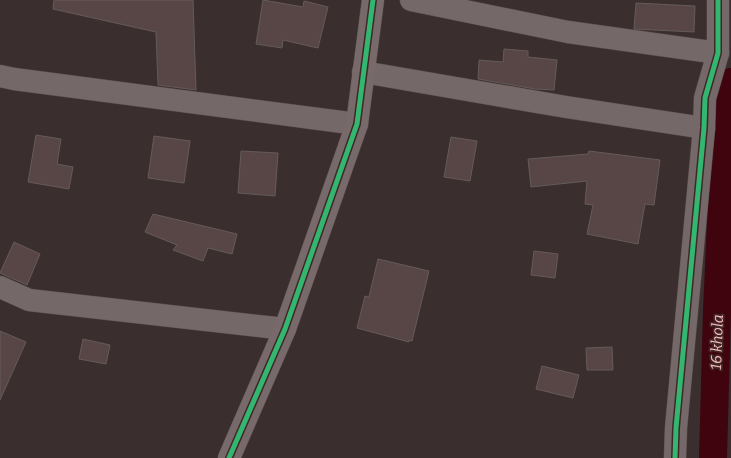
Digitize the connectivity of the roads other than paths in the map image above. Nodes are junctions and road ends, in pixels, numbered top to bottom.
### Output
1 (373, 0) edge
2 (411, 0) edge
3 (718, 0) edge
4 (718, 53) junction
5 (363, 72) junction
6 (0, 76) edge
7 (357, 124) junction
8 (704, 128) junction
9 (0, 287) edge
10 (285, 329) junction
11 (229, 458) edge
12 (675, 458) edge

1 - 5 street
2 - 4 street
3 - 4 street
4 - 8 street
5 - 7 street
5 - 8 street
6 - 7 street
7 - 10 street
8 - 12 street
9 - 10 street
10 - 11 street

